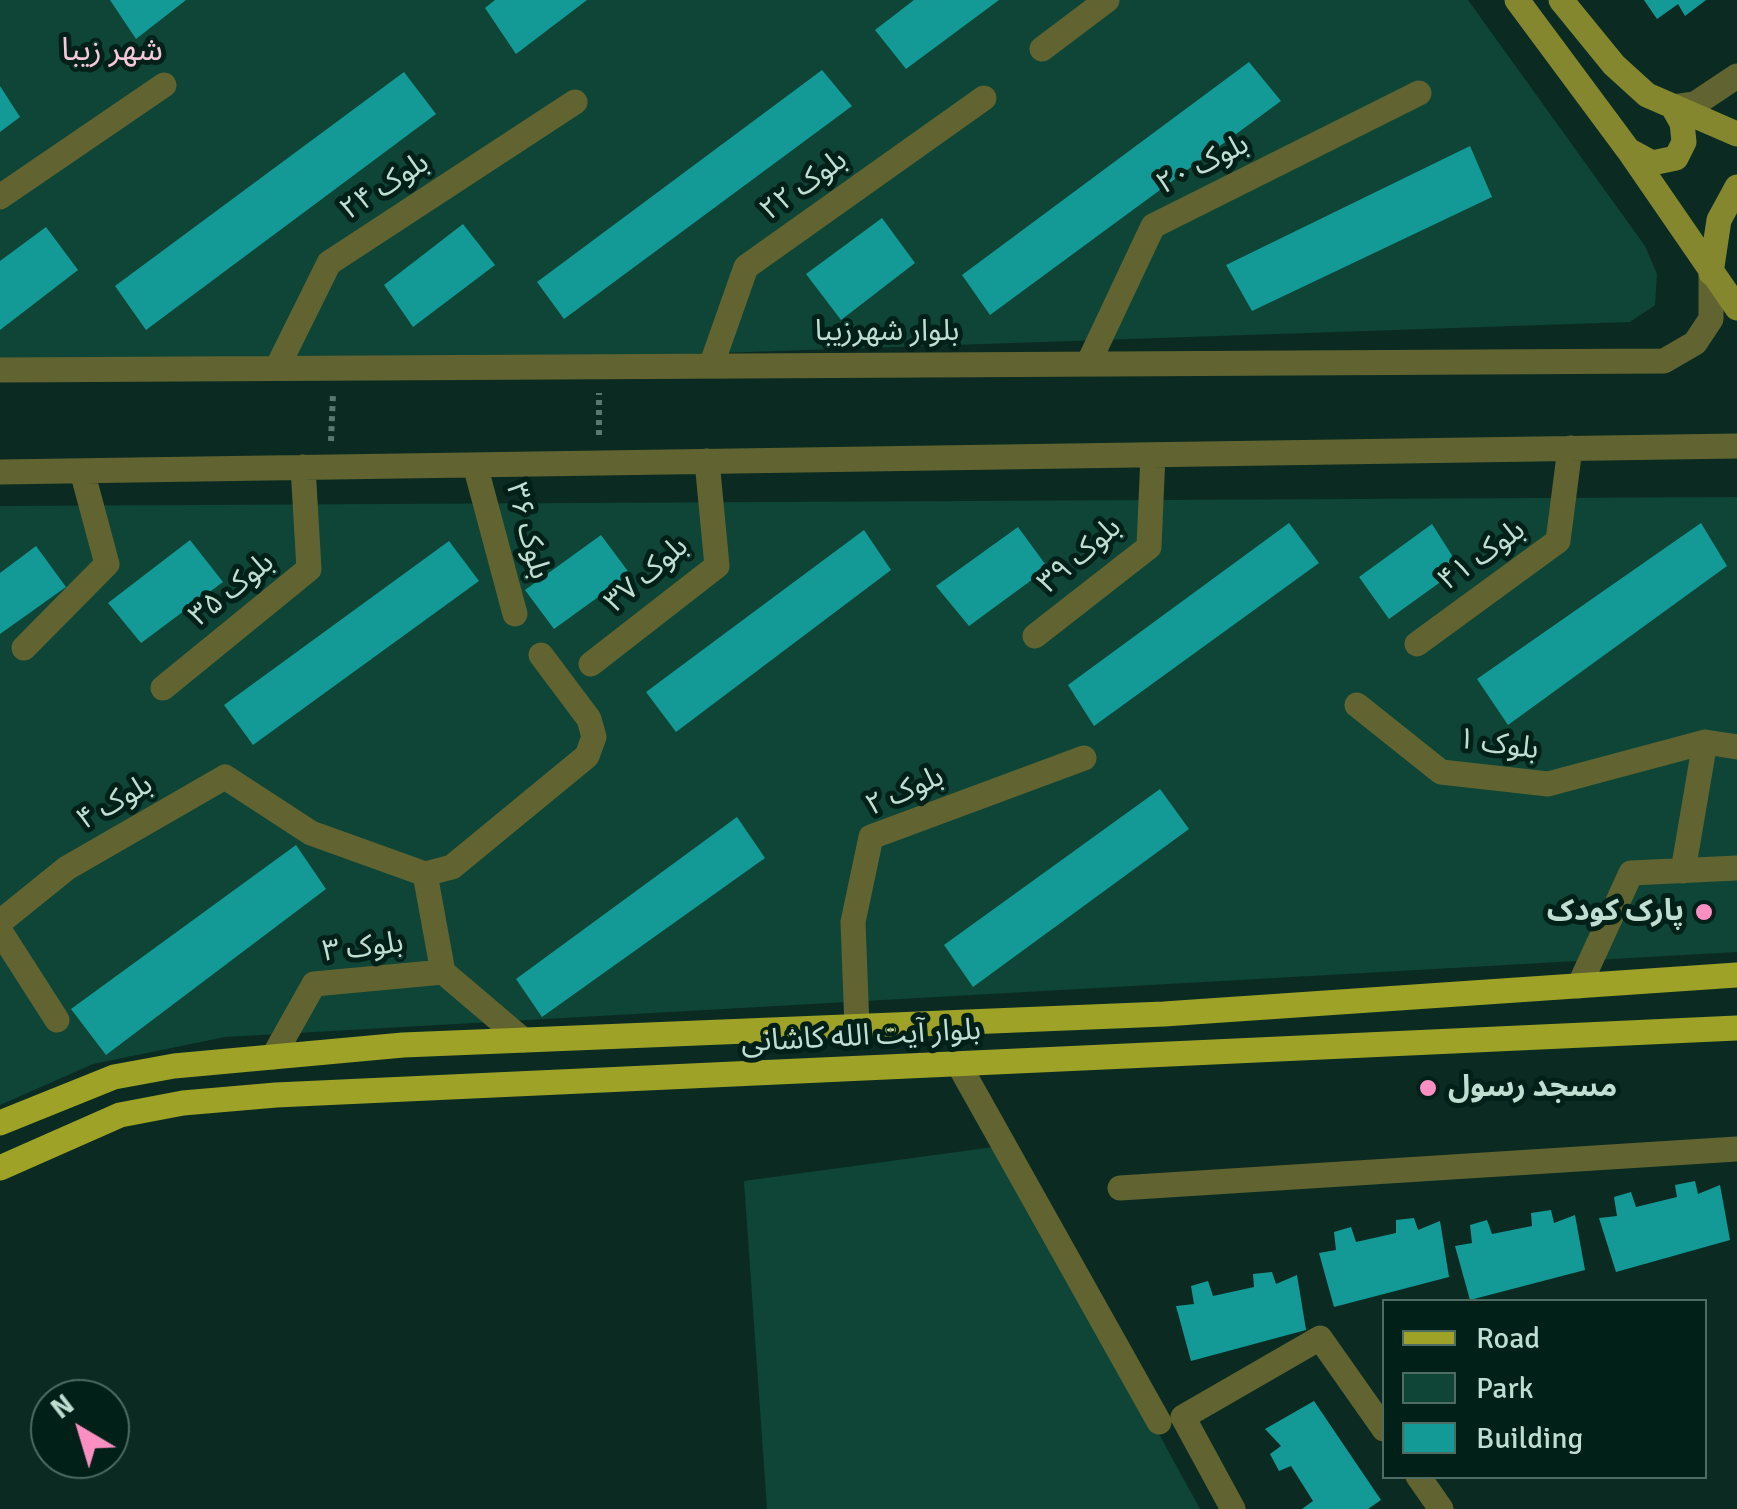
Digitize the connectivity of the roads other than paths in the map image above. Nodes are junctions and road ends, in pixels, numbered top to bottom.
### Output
1 (1107, 0) edge
2 (1517, 0) edge
3 (1561, 0) edge
4 (1042, 49) dead end
5 (1737, 76) edge
6 (164, 85) dead end
7 (1419, 93) dead end
8 (984, 98) dead end
9 (575, 102) dead end
10 (1673, 107) junction
11 (1737, 134) edge
12 (1629, 151) junction
13 (1737, 187) edge
14 (0, 197) edge
15 (1711, 273) junction
16 (1737, 308) edge
17 (1088, 364) junction
18 (712, 366) junction
19 (277, 368) junction
20 (0, 370) edge
21 (1737, 446) edge
22 (1570, 448) junction
23 (1153, 455) junction
24 (707, 461) junction
25 (475, 465) junction
26 (303, 467) junction
27 (82, 471) junction
28 (0, 472) edge
29 (516, 614) dead end
30 (1035, 636) dead end
31 (1417, 644) dead end
32 (24, 648) dead end
33 (542, 655) dead end
34 (591, 664) dead end
35 (163, 688) dead end
36 (1357, 705) dead end
37 (1706, 742) junction
38 (1737, 747) edge
39 (1084, 758) dead end
40 (1737, 868) edge
41 (1683, 871) junction
42 (424, 874) junction
43 (0, 922) edge
44 (0, 931) edge
45 (443, 972) junction
46 (1737, 975) edge
47 (1579, 986) junction
48 (57, 1020) dead end
49 (857, 1026) junction
50 (1737, 1028) edge
51 (523, 1040) junction
52 (273, 1057) junction
53 (959, 1065) junction
54 (0, 1124) edge
55 (1737, 1149) edge
56 (0, 1168) edge
57 (1120, 1188) dead end
58 (1159, 1422) dead end
59 (1382, 1426) edge
60 (1420, 1479) edge
61 (1233, 1509) edge
62 (1441, 1509) edge

1 - 4 street
2 - 12 main road
3 - 10 main road
5 - 10 street
6 - 14 street
7 - 17 street, بلوک ۲۰
8 - 18 street, بلوک ۲۲
9 - 19 street, بلوک ۲۴
10 - 11 main road
10 - 12 main road
12 - 15 main road
13 - 15 main road
15 - 16 main road
15 - 17 street, بلوار شهرزیبا
17 - 18 street, بلوار شهرزیبا
18 - 19 street, بلوار شهرزیبا
19 - 20 street, بلوار شهرزیبا
21 - 22 street
22 - 23 street
22 - 31 street, بلوک ۴۱
23 - 24 street
23 - 30 street, بلوک ۳۹
24 - 25 street
24 - 34 street, بلوک ۳۷
25 - 26 street
25 - 29 street, بلوک ۳۶
26 - 27 street
26 - 35 street, بلوک ۳۵
27 - 28 street
27 - 32 street
33 - 42 street
36 - 37 street, بلوک ۱
37 - 38 street, بلوک ۱
37 - 41 street
39 - 49 street, بلوک ۲
40 - 41 street
41 - 47 street
42 - 43 street, بلوک ۴
42 - 45 street, بلوک ۳
44 - 48 street
45 - 51 street, بلوک ۳
45 - 52 street, بلوک ۳
46 - 47 main road, بلوار آیت الله کاشانی
47 - 49 main road, بلوار آیت الله کاشانی
49 - 51 main road, بلوار آیت الله کاشانی
50 - 53 main road, بلوار آیت الله کاشانی
51 - 52 main road, بلوار آیت الله کاشانی
52 - 54 main road, بلوار آیت الله کاشانی
53 - 56 main road, بلوار آیت الله کاشانی
53 - 58 street
55 - 57 street
59 - 61 street
60 - 62 street

